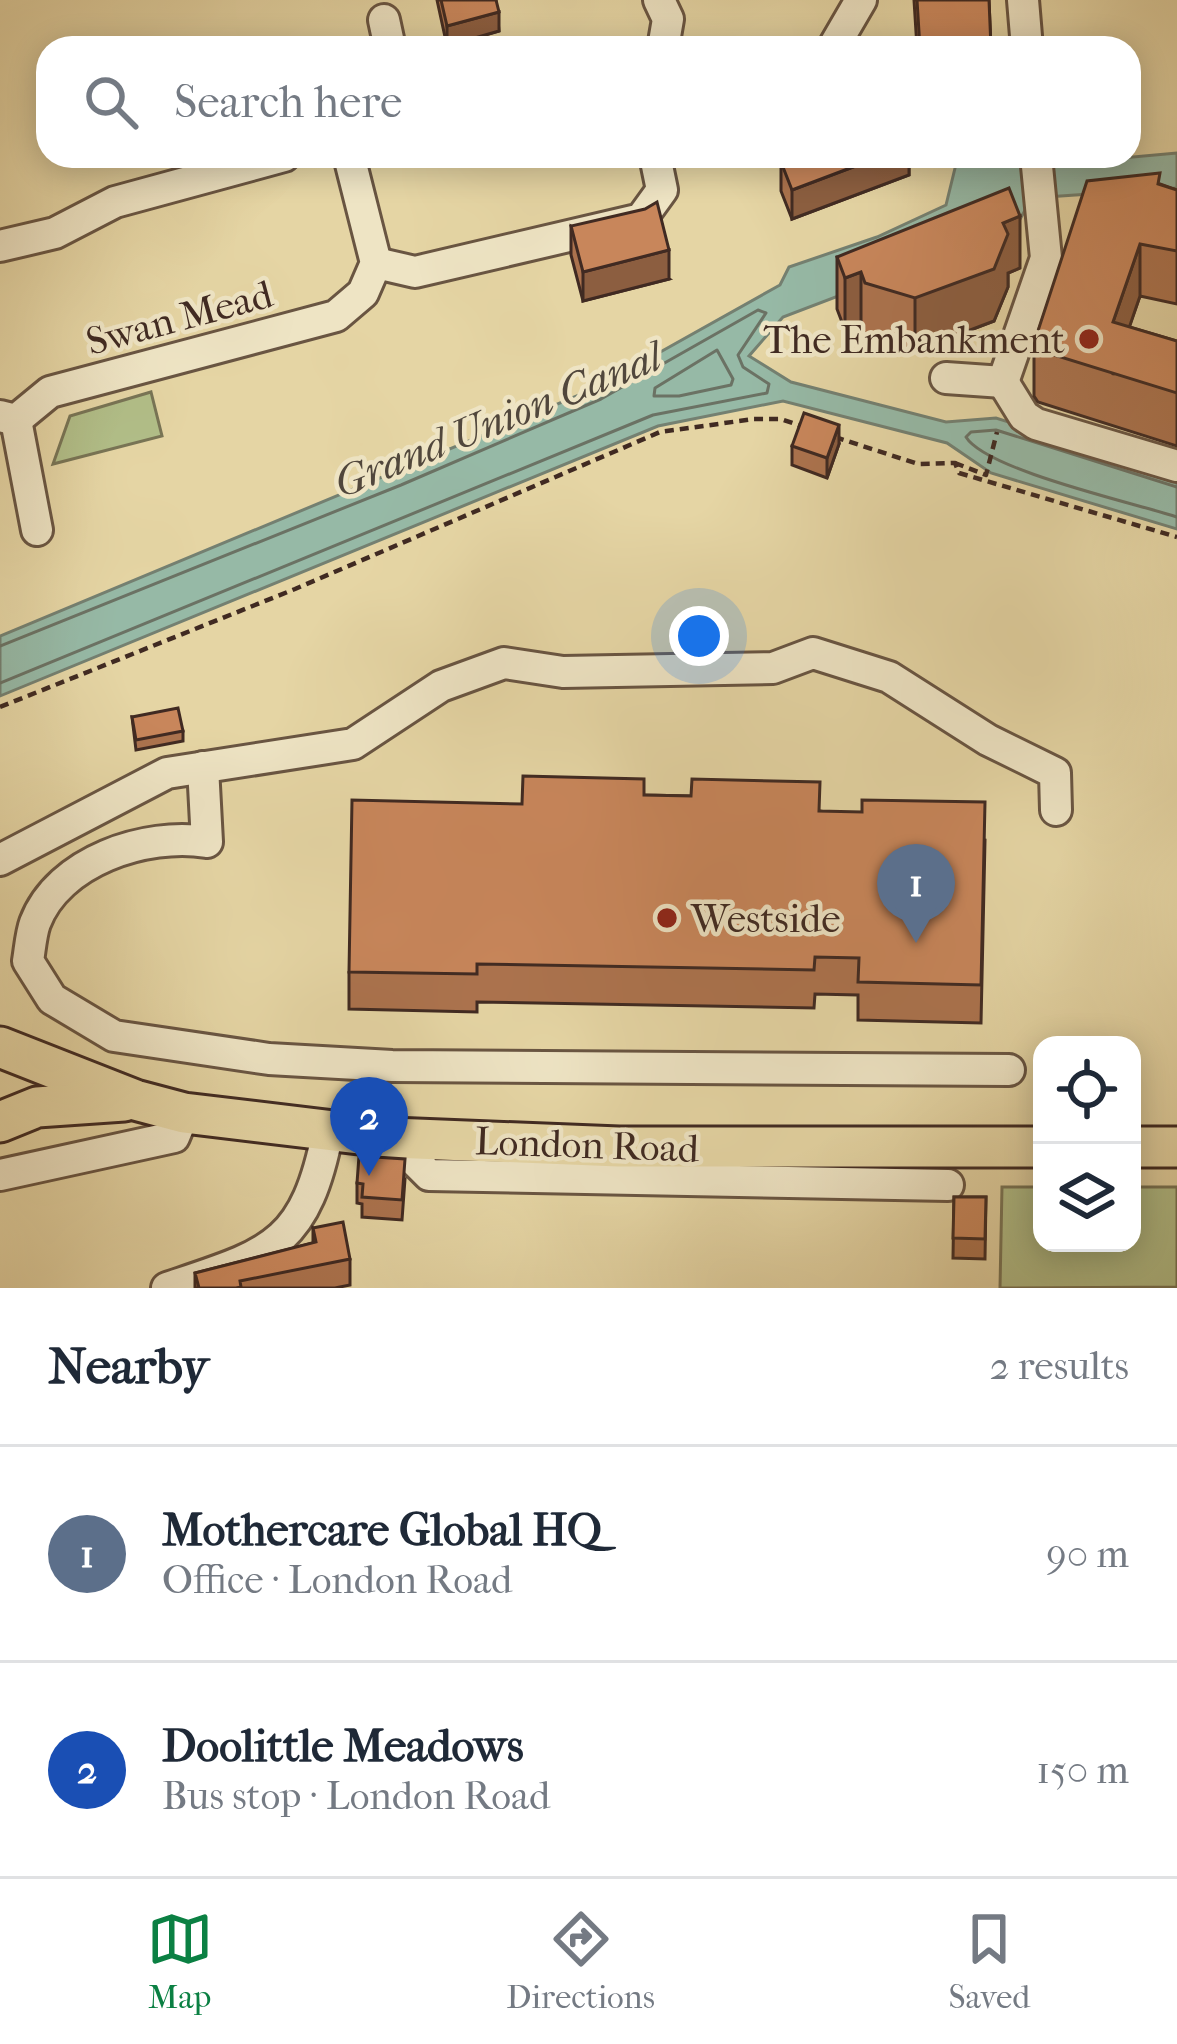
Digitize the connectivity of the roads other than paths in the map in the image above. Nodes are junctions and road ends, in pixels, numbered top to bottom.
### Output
1 (659, 0) edge
2 (861, 0) edge
3 (1023, 0) edge
4 (665, 36) edge
5 (840, 36) edge
6 (1026, 36) edge
7 (240, 168) edge
8 (352, 168) edge
9 (657, 168) edge
10 (1038, 168) edge
11 (0, 246) edge
12 (376, 263) junction
13 (946, 378) dead end
14 (1003, 382) junction
15 (8, 418) edge
16 (1177, 466) edge
17 (37, 530) dead end
18 (203, 767) junction
19 (1056, 810) dead end
20 (0, 860) edge
21 (0, 1050) edge
22 (1010, 1070) dead end
23 (135, 1100) junction
24 (184, 1113) junction
25 (0, 1119) edge
26 (328, 1131) junction
27 (392, 1138) junction
28 (1033, 1147) edge
29 (1141, 1147) edge
30 (1177, 1147) edge
31 (0, 1174) edge
32 (948, 1185) dead end
33 (167, 1288) edge

1 - 4 street
2 - 5 street
3 - 6 street
7 - 11 street
8 - 12 street
9 - 12 street
10 - 14 street
12 - 15 street, Swan Mead
13 - 14 street
14 - 16 street
15 - 17 street, Swan Mead
18 - 19 street
18 - 20 street
18 - 22 street
21 - 23 main road, London Road
21 - 25 main road
23 - 24 main road, London Road
23 - 25 main road, London Road
24 - 26 main road, London Road
24 - 31 street
26 - 27 main road, London Road
26 - 33 street
27 - 28 main road, London Road
27 - 32 street
29 - 30 main road

